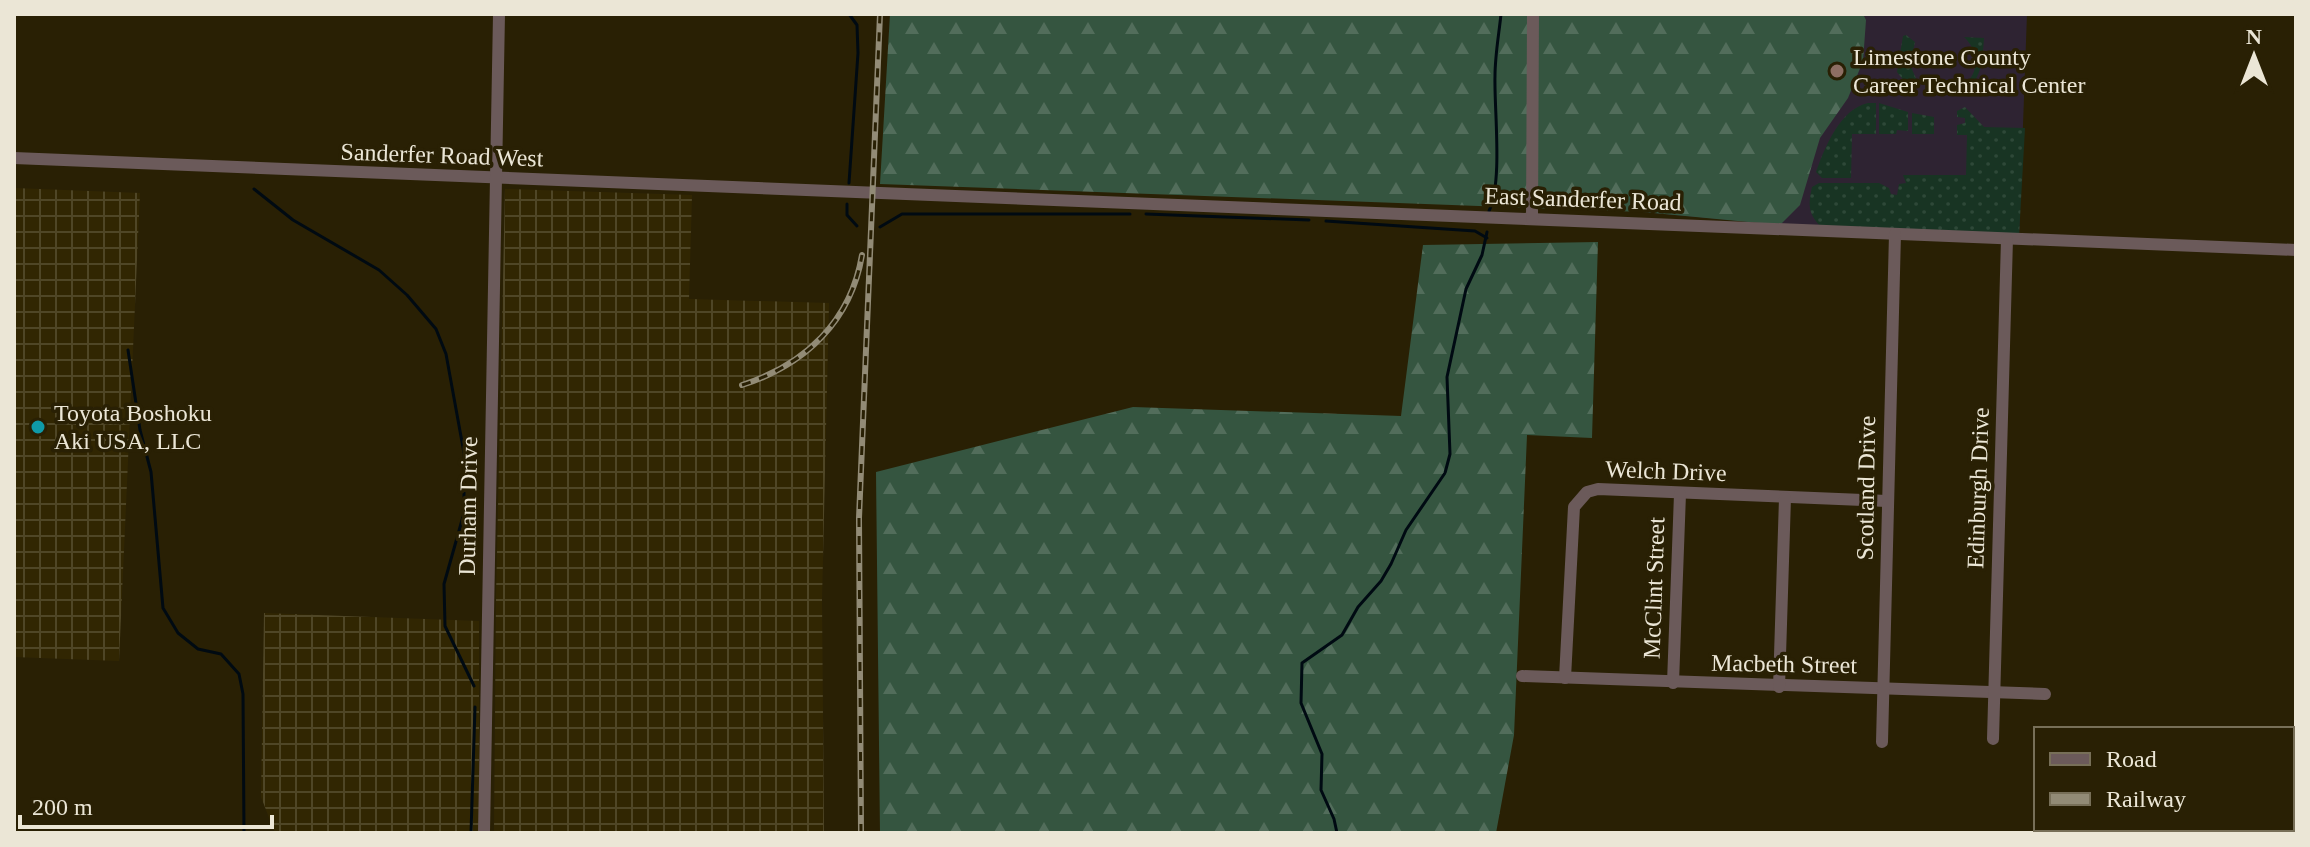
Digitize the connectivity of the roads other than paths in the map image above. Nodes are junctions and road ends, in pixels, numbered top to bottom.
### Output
1 (499, 14) edge
2 (1533, 14) edge
3 (14, 158) edge
4 (496, 179) junction
5 (868, 194) joint
6 (1532, 219) junction
7 (1895, 234) junction
8 (2007, 239) junction
9 (2296, 250) edge
10 (1680, 494) junction
11 (1785, 498) junction
12 (1887, 501) junction
13 (1522, 676) dead end
14 (1565, 678) junction
15 (1673, 683) junction
16 (1779, 687) junction
17 (1883, 687) junction
18 (1995, 691) junction
19 (2045, 694) dead end
20 (1993, 739) dead end
21 (1882, 742) dead end
22 (484, 833) edge

1 - 4 street, Durham Drive
2 - 6 street
3 - 4 street, Sanderfer Road West
4 - 5 street, Sanderfer Road West
4 - 22 street, Durham Drive
5 - 6 street, East Sanderfer Road
6 - 7 street, East Sanderfer Road
7 - 8 street, East Sanderfer Road
7 - 12 street, Scotland Drive
8 - 9 street, East Sanderfer Road
8 - 18 street, Edinburgh Drive
10 - 11 street, Welch Drive
10 - 14 street, Welch Drive
10 - 15 street, McClint Street
11 - 12 street, Welch Drive
11 - 16 street
12 - 17 street, Scotland Drive
13 - 14 street, Macbeth Street
14 - 15 street, Macbeth Street
15 - 16 street, Macbeth Street
16 - 17 street, Macbeth Street
17 - 18 street, Macbeth Street
17 - 21 street, Scotland Drive
18 - 19 street, Macbeth Street
18 - 20 street, Edinburgh Drive

